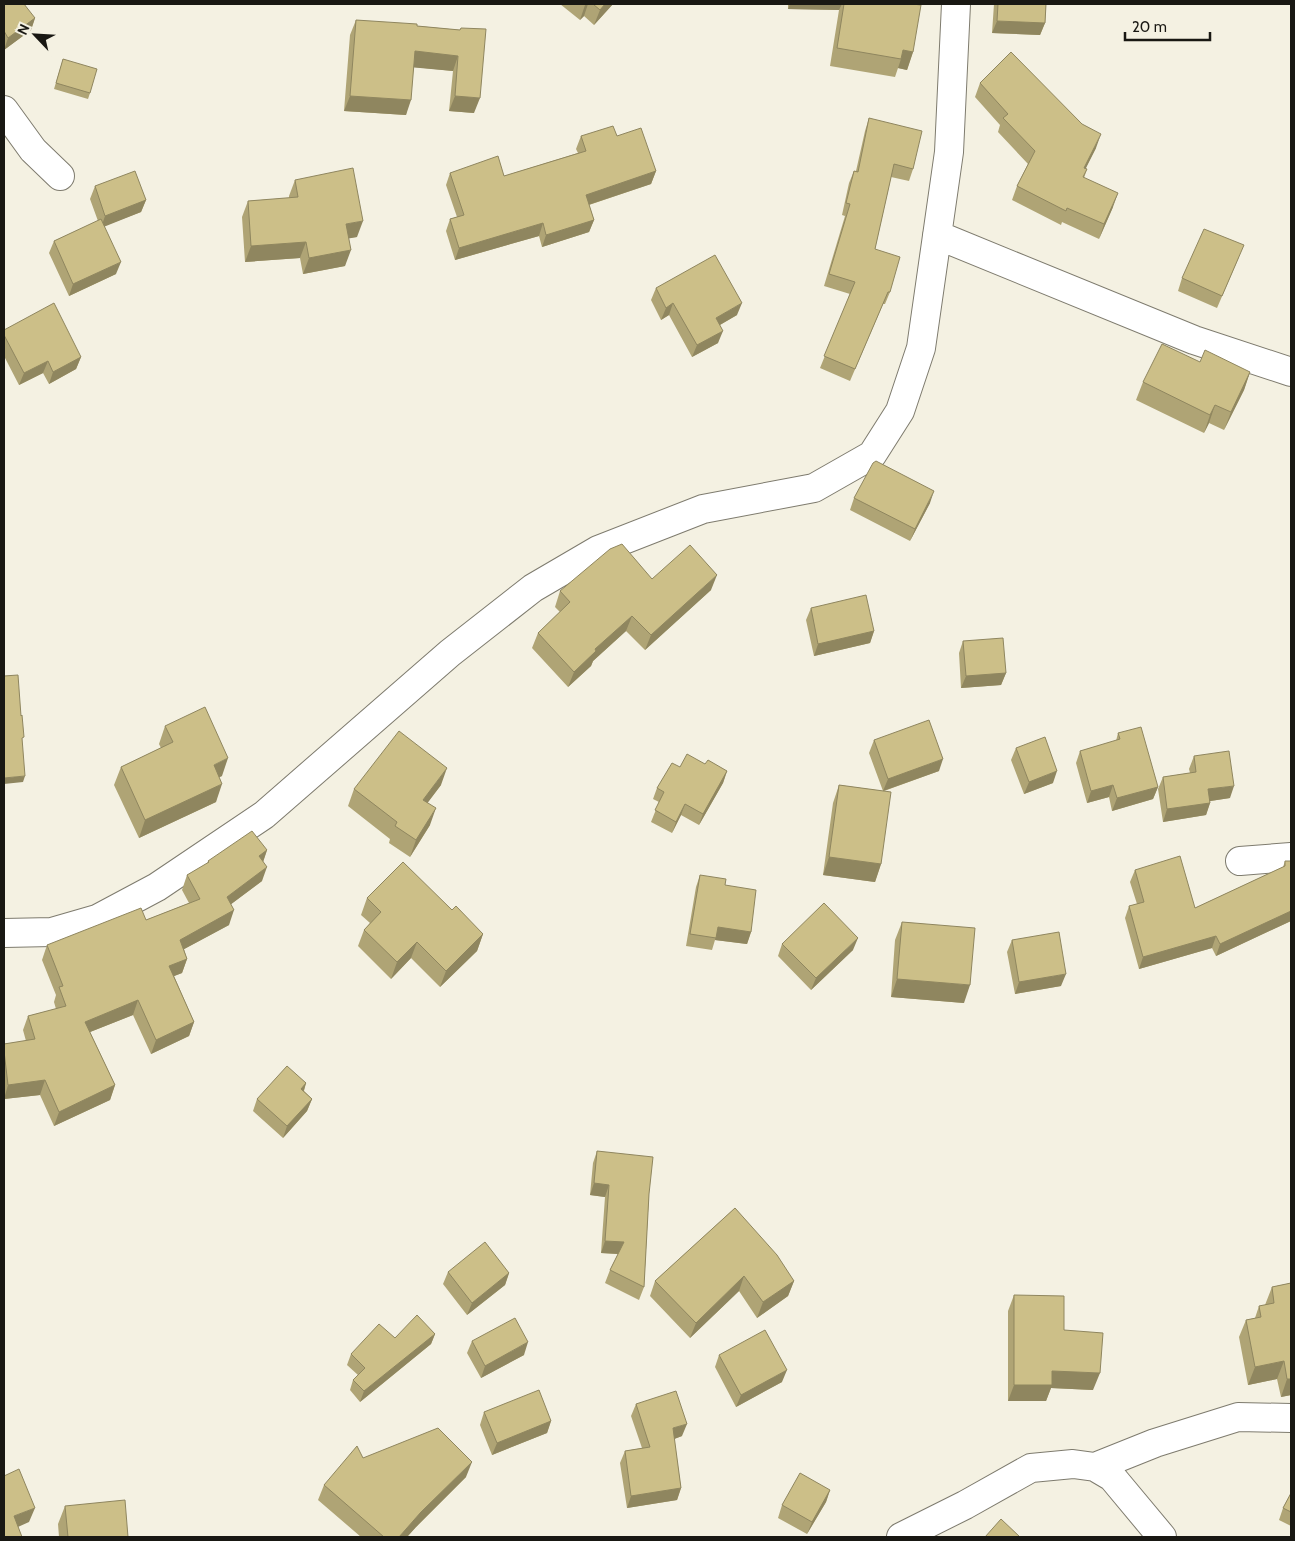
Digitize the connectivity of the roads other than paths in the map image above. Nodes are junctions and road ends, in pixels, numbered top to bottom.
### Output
1 (956, 4) edge
2 (4, 110) edge
3 (60, 176) dead end
4 (937, 235) junction
5 (1291, 372) edge
6 (1291, 857) edge
7 (1240, 861) dead end
8 (4, 933) edge
9 (1291, 1418) edge
10 (1095, 1467) junction
11 (901, 1537) edge
12 (1162, 1537) edge

1 - 4 street
2 - 3 street
4 - 5 street
4 - 8 street
6 - 7 street
9 - 10 street
10 - 11 street
10 - 12 street

